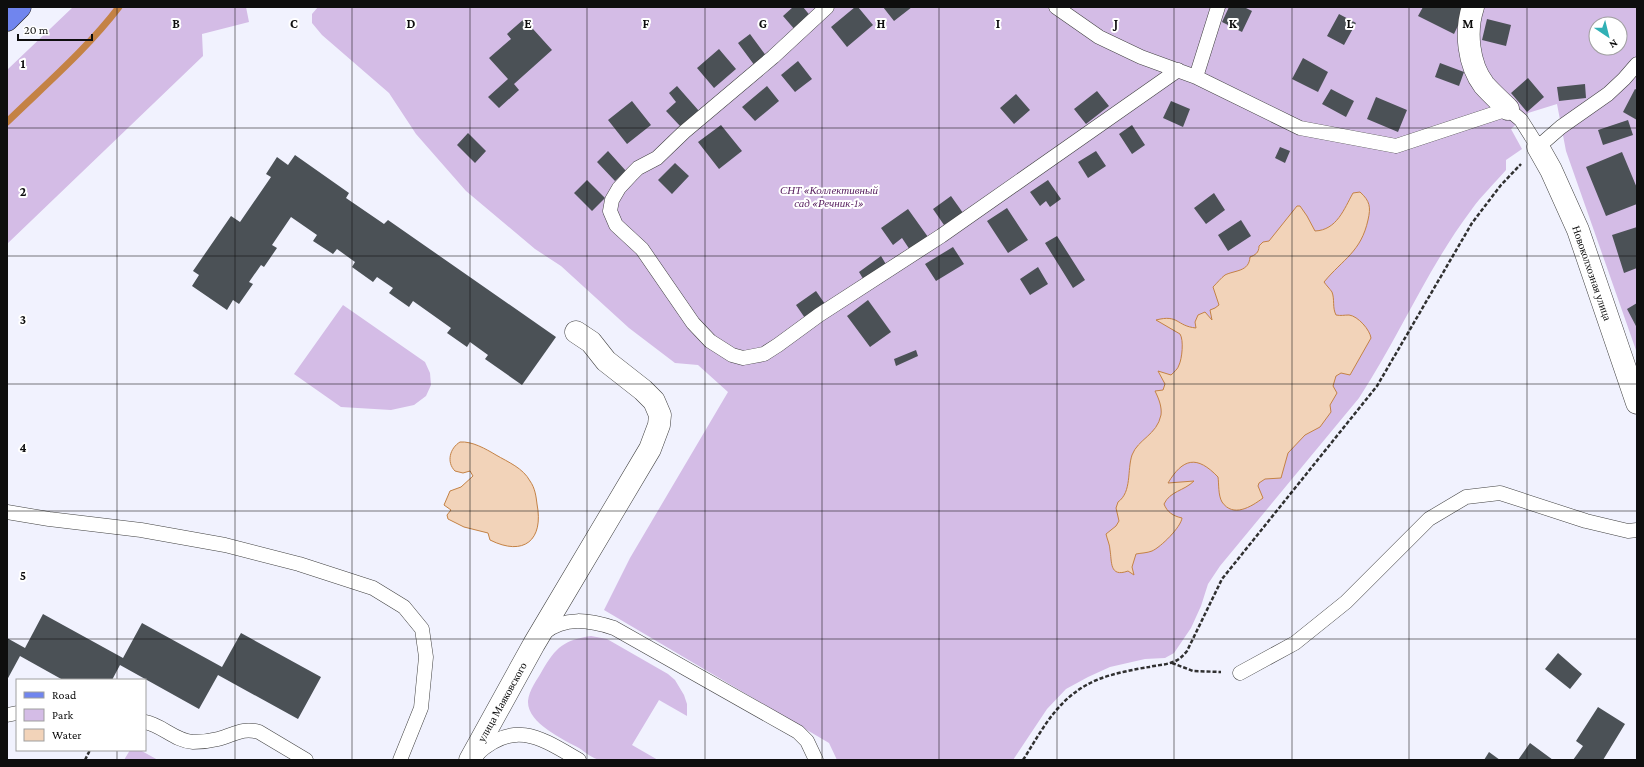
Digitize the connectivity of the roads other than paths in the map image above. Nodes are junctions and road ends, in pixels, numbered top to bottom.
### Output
1 (20, 7) edge
2 (827, 7) edge
3 (1056, 7) edge
4 (1218, 7) edge
5 (1473, 7) edge
6 (7, 20) edge
7 (1637, 64) edge
8 (1178, 70) junction
9 (1196, 77) junction
10 (1508, 109) junction
11 (1538, 147) junction
12 (576, 332) dead end
13 (1637, 403) edge
14 (7, 512) edge
15 (1637, 530) edge
16 (534, 644) junction
17 (1240, 673) road end
18 (146, 722) edge
19 (306, 760) edge
20 (400, 760) edge
21 (471, 760) edge
22 (579, 760) edge
23 (816, 760) edge

1 - 6 main road
2 - 8 lane
3 - 8 lane
4 - 9 lane
5 - 10 street
7 - 11 lane
8 - 9 lane
9 - 10 lane
10 - 11 lane
11 - 13 street, Новоколхозная улица
12 - 16 street, улица Маяковского
14 - 20 lane
15 - 17 lane
16 - 21 street, улица Маяковского
16 - 23 lane
18 - 19 lane
21 - 22 lane

